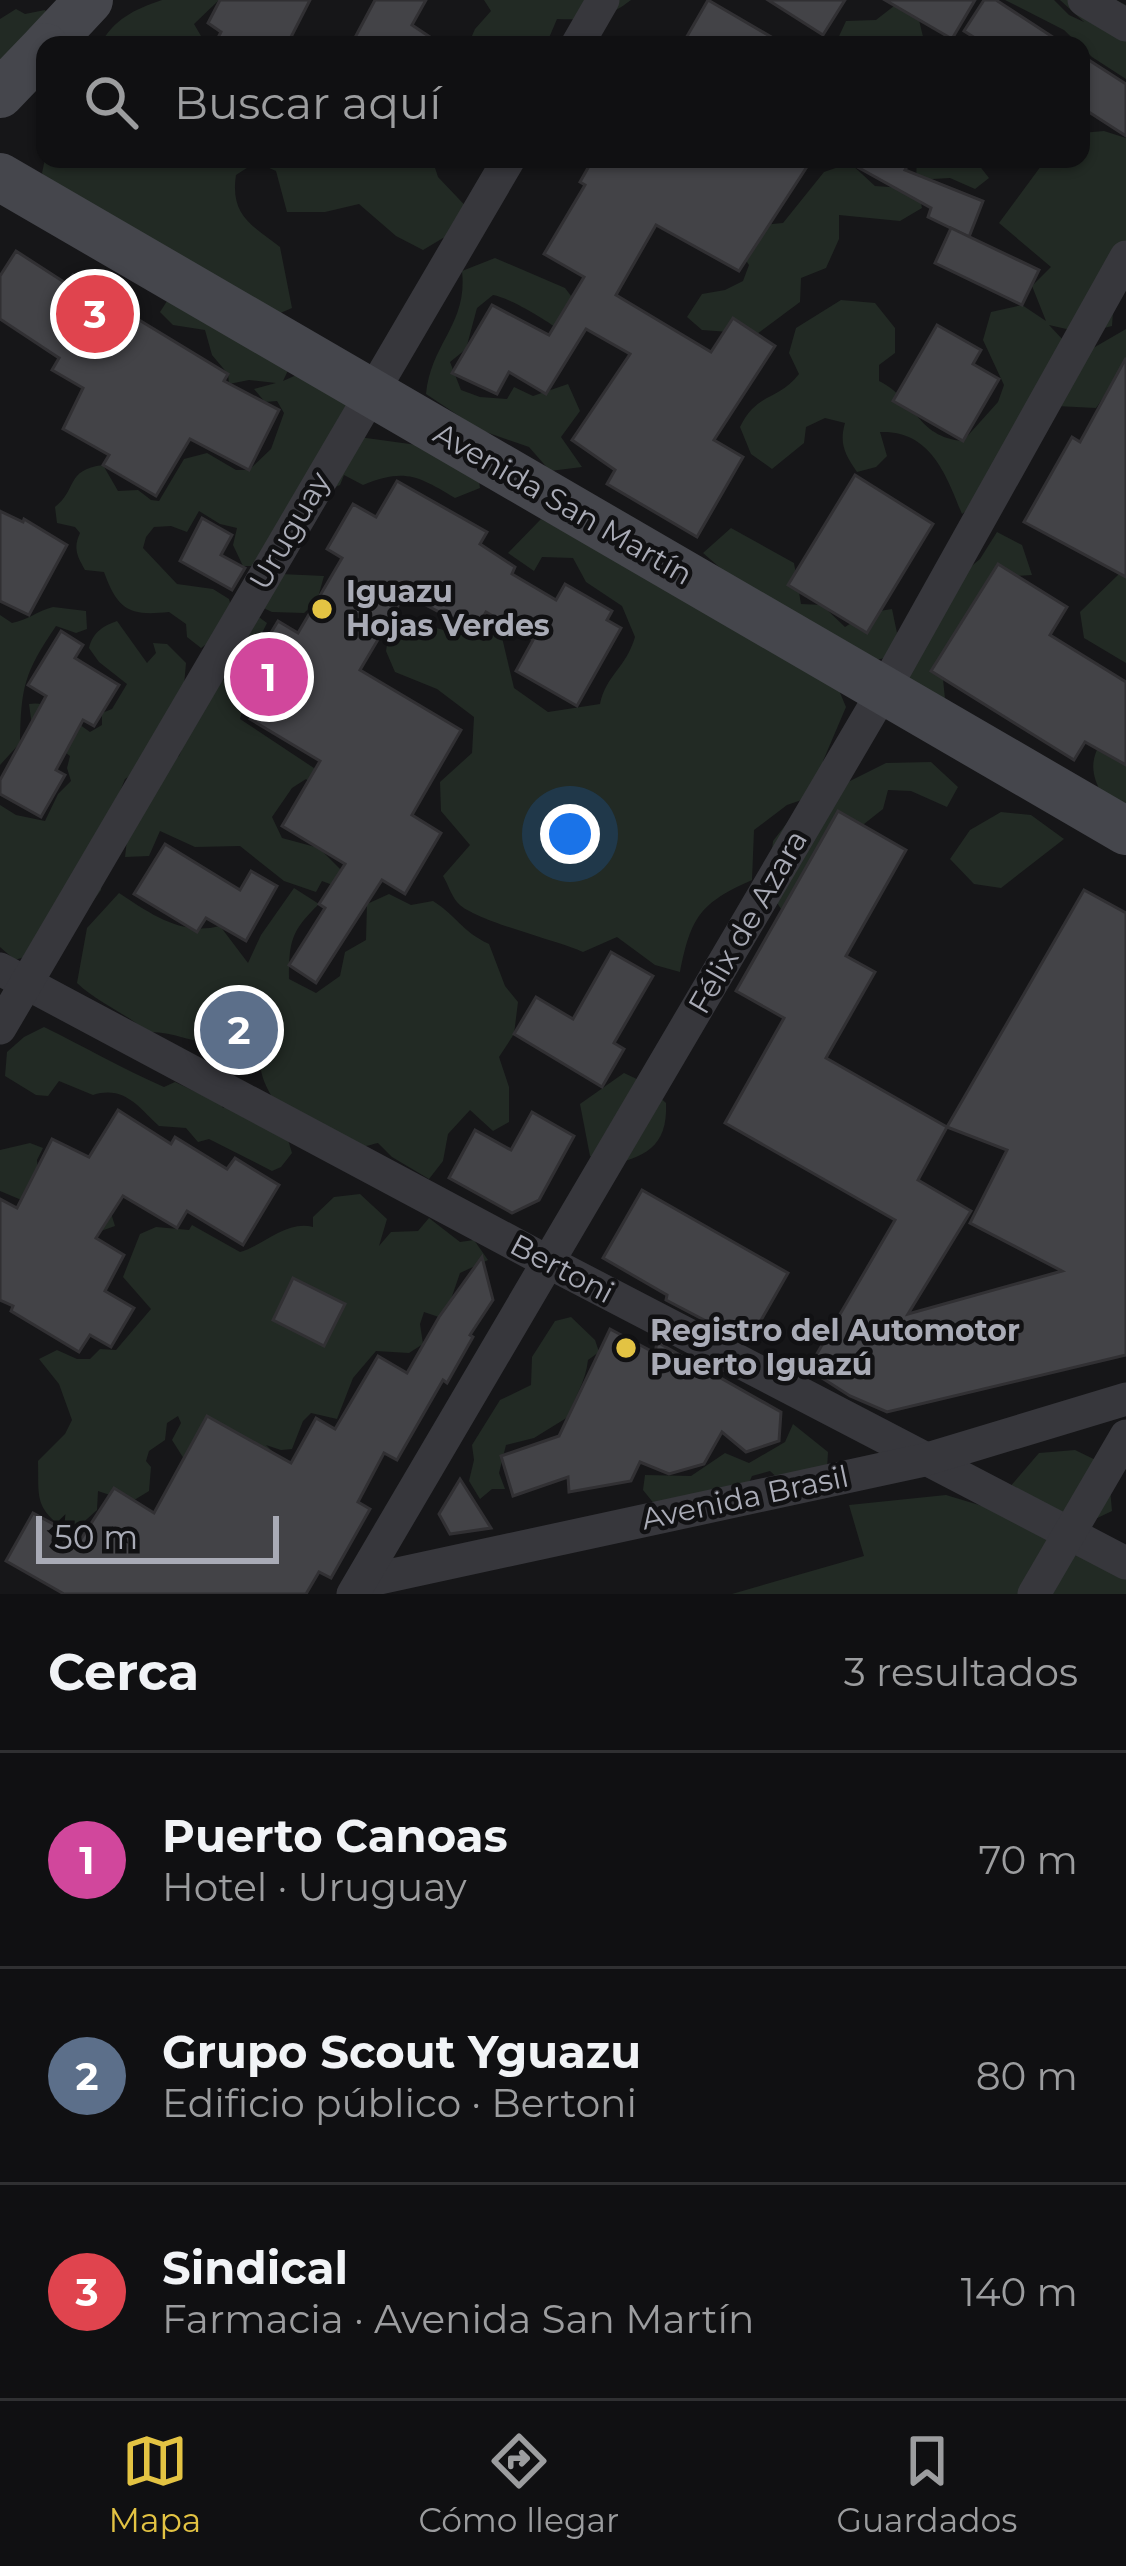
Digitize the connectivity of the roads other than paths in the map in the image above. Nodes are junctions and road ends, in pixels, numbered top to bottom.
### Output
1 (89, 0) edge
2 (603, 0) edge
3 (1084, 0) edge
4 (1126, 25) edge
5 (55, 36) edge
6 (582, 36) edge
7 (36, 56) edge
8 (0, 94) edge
9 (503, 168) edge
10 (0, 177) edge
11 (1126, 257) edge
12 (370, 392) junction
13 (884, 690) junction
14 (1126, 830) edge
15 (14, 976) edge
16 (0, 1028) edge
17 (550, 1263) junction
18 (1126, 1400) edge
19 (1126, 1436) edge
20 (924, 1460) junction
21 (1069, 1532) junction
22 (1126, 1563) edge
23 (357, 1588) edge
24 (1034, 1594) edge

1 - 5 main road
2 - 6 street
3 - 4 street
7 - 8 main road
9 - 12 street, Uruguay
10 - 12 main road, Avenida San Martín
11 - 13 street, Félix de Azara
12 - 13 main road, Avenida San Martín
12 - 15 street, Uruguay
13 - 14 main road, Avenida San Martín
13 - 17 street, Félix de Azara
15 - 16 street, Uruguay
15 - 17 street, Bertoni
17 - 20 street, Bertoni
17 - 23 street, Félix de Azara
18 - 20 street, Avenida Brasil
19 - 21 street
20 - 21 street, Bertoni
20 - 23 street, Avenida Brasil
21 - 22 street, Bertoni
21 - 24 street

